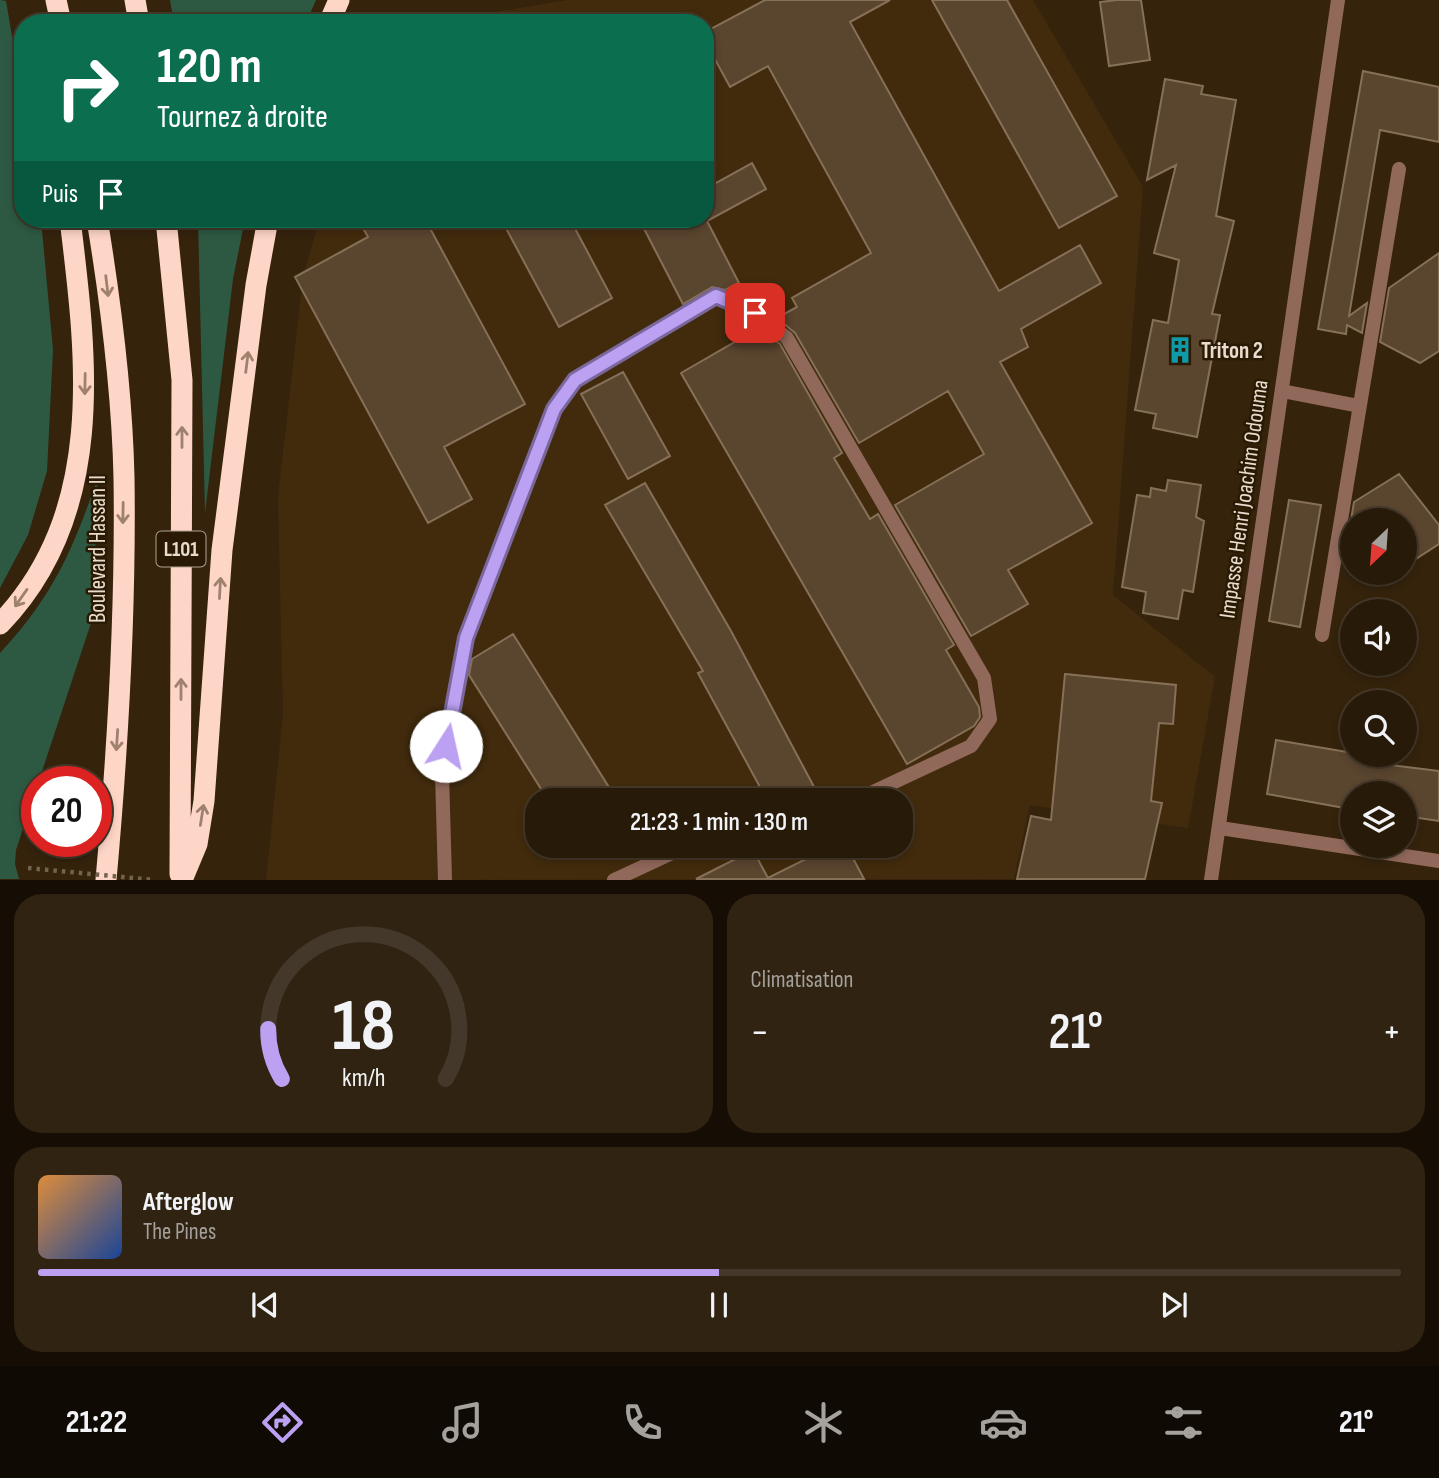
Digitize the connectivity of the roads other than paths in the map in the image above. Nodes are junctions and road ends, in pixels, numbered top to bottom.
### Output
1 (1338, 0) edge
2 (1399, 169) dead end
3 (71, 228) edge
4 (98, 228) edge
5 (167, 228) edge
6 (267, 228) edge
7 (1282, 391) junction
8 (1359, 407) junction
9 (0, 624) edge
10 (1322, 635) dead end
11 (882, 788) edge
12 (1220, 828) junction
13 (661, 858) edge
14 (1439, 861) edge
15 (106, 880) edge
16 (181, 880) edge
17 (445, 880) edge
18 (614, 880) edge
19 (1212, 880) edge

1 - 7 street, Impasse Henri Joachim Odouma
2 - 8 street
3 -> 9 highway
4 -> 15 highway, Boulevard Hassan II
16 -> 5 highway, L101
16 -> 6 highway
7 - 8 street
7 - 12 street, Impasse Henri Joachim Odouma
8 - 10 street
11 - 17 street
12 - 14 street
12 - 19 street, Impasse Henri Joachim Odouma
13 - 18 street

